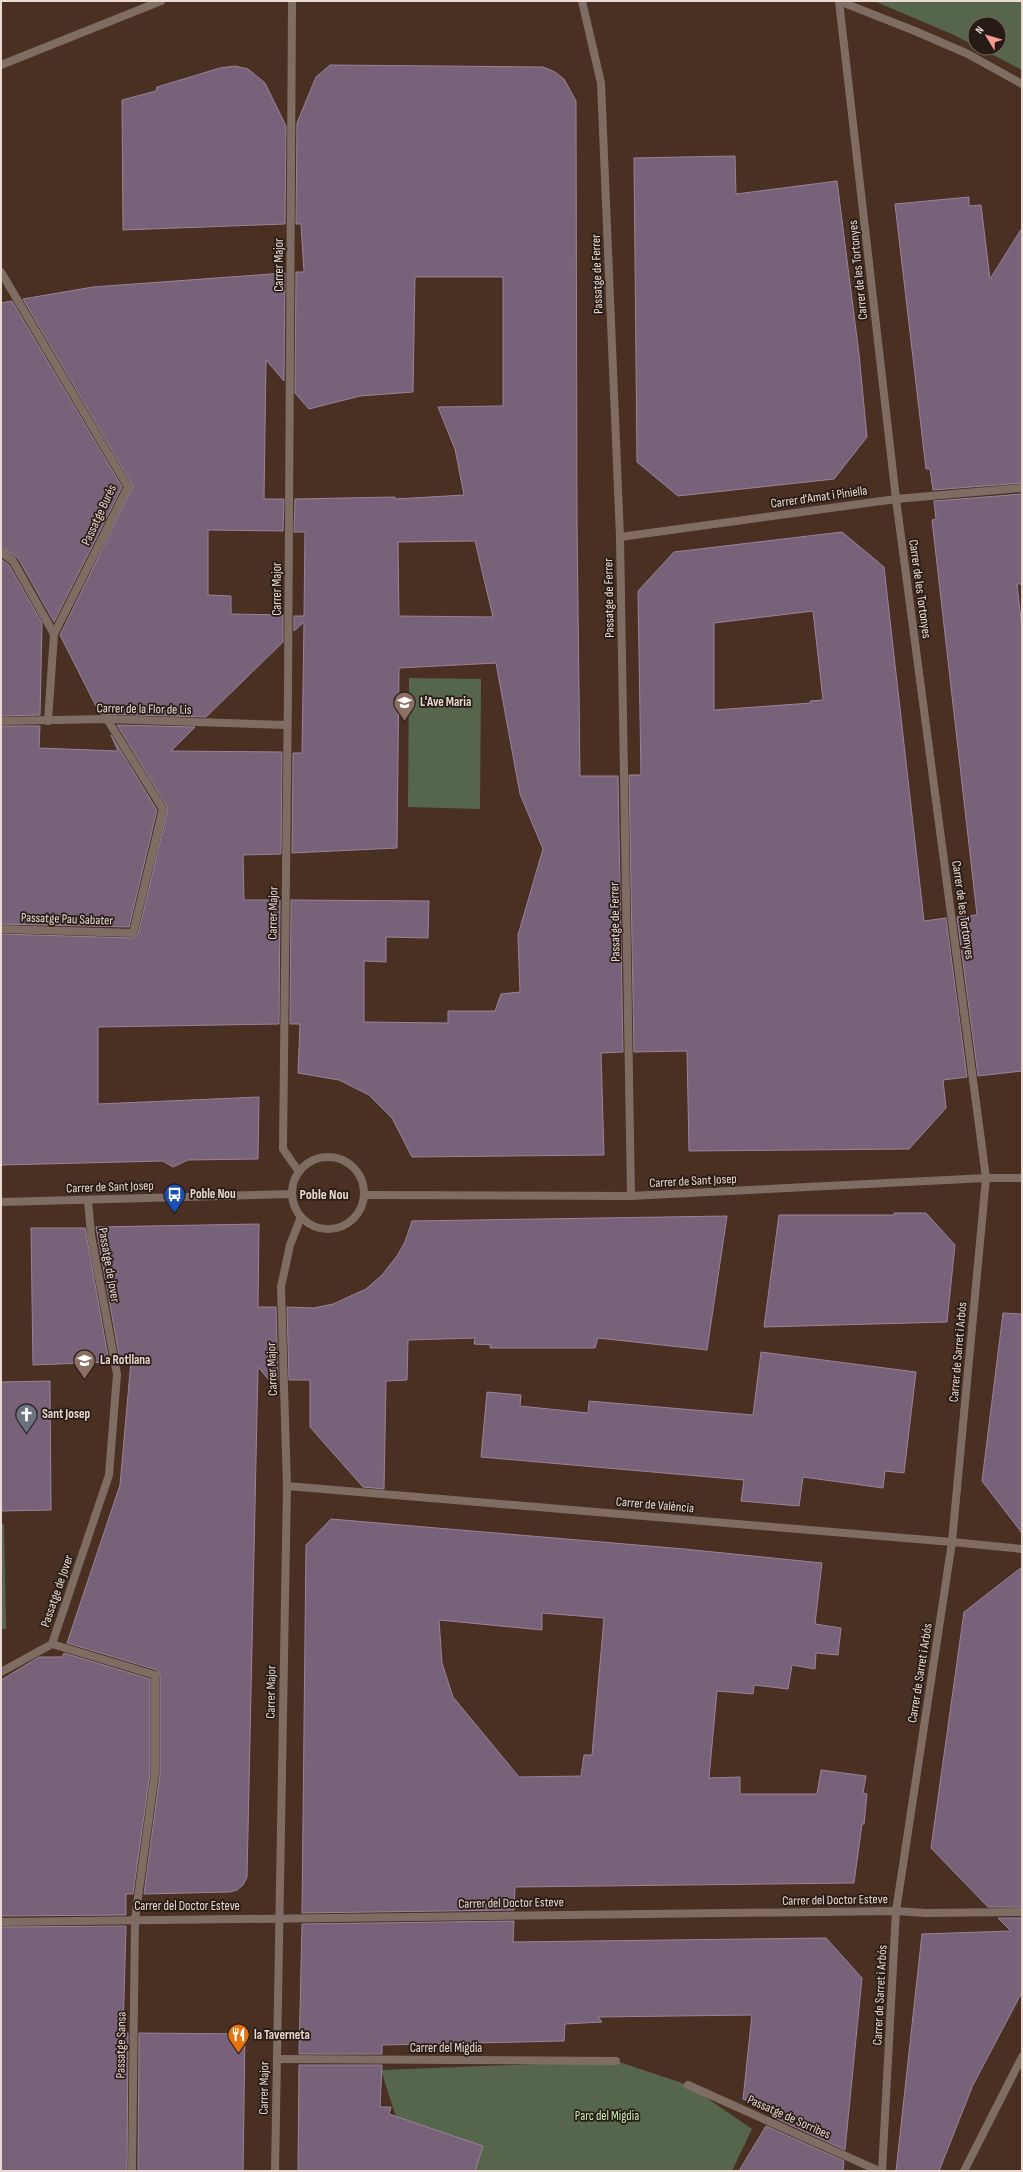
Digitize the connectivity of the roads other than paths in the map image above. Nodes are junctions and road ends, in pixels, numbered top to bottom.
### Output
1 (161, 1) edge
2 (292, 1) edge
3 (582, 1) edge
4 (839, 1) edge
5 (1, 65) edge
6 (1022, 84) edge
7 (1, 272) edge
8 (1022, 488) edge
9 (896, 499) junction
10 (620, 537) junction
11 (1, 552) edge
12 (54, 634) junction
13 (107, 719) junction
14 (1, 721) edge
15 (48, 721) junction
16 (287, 725) junction
17 (1, 929) edge
18 (299, 1172) junction
19 (986, 1178) junction
20 (1022, 1178) edge
21 (292, 1194) junction
22 (365, 1195) junction
23 (631, 1196) junction
24 (88, 1200) junction
25 (1, 1202) edge
26 (301, 1217) junction
27 (287, 1486) junction
28 (952, 1542) junction
29 (1022, 1549) edge
30 (52, 1644) junction
31 (1, 1672) edge
32 (896, 1911) junction
33 (1022, 1912) edge
34 (279, 1918) junction
35 (135, 1919) junction
36 (1, 1922) edge
37 (1022, 2057) edge
38 (277, 2059) junction
39 (616, 2061) dead end
40 (688, 2086) dead end
41 (132, 2171) edge
42 (275, 2171) edge
43 (881, 2171) edge
44 (964, 2171) edge

1 - 5 street
2 - 16 street, Carrer Major
3 - 10 street, Passatge de Ferrer
4 - 6 street
4 - 9 street, Carrer de les Tortonyes
7 - 12 street, Passatge Burés
8 - 9 street, Carrer d'Amat i Piniella
9 - 10 street, Carrer d'Amat i Piniella
9 - 19 street, Carrer de les Tortonyes
10 - 23 street, Passatge de Ferrer
11 - 12 street
12 - 15 street, Passatge Burés
13 - 15 street, Carrer de la Flor de Lis
13 - 16 street, Carrer de la Flor de Lis
13 - 17 street, Passatge Pau Sabater
14 - 15 street, Carrer de la Flor de Lis
16 - 18 street, Carrer Major
18 - 21 street
18 - 22 street
19 - 20 street, Carrer de Sant Josep
19 - 23 street, Carrer de Sant Josep
19 - 28 street, Carrer de Sarret i Arbós
21 - 24 street, Carrer de Sant Josep
21 - 26 street
22 - 23 street, Carrer de Sant Josep
22 - 26 street
24 - 25 street, Carrer de Sant Josep
24 - 30 street, Passatge de Jover
26 - 27 street, Carrer Major
27 - 28 street, Carrer de València
27 - 34 street, Carrer Major
28 - 29 street, Carrer de València
28 - 32 street, Carrer de Sarret i Arbós
30 - 31 street
30 - 35 street, Passatge de Jover
32 - 33 street, Carrer del Doctor Esteve
32 - 34 street, Carrer del Doctor Esteve
32 - 43 street, Carrer de Sarret i Arbós
34 - 35 street, Carrer del Doctor Esteve
34 - 38 street, Carrer Major
35 - 36 street, Carrer del Doctor Esteve
35 - 41 street, Passatge Sansa
37 - 44 street
38 - 39 street, Carrer del Migdia
38 - 42 street, Carrer Major
40 - 43 street, Passatge de Sorribes

